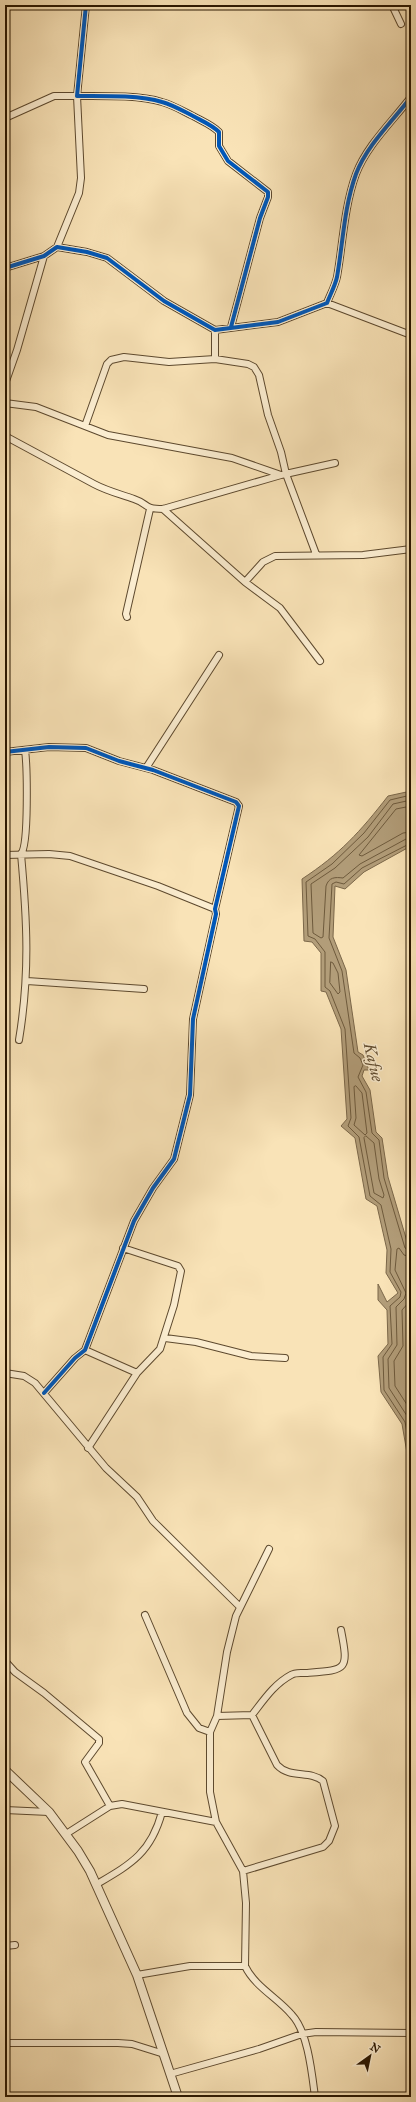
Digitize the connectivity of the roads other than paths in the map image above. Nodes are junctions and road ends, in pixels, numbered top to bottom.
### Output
1 (86, 5) edge
2 (392, 5) edge
3 (401, 24) dead end
4 (77, 96) junction
5 (411, 97) edge
6 (5, 118) edge
7 (57, 247) junction
8 (44, 256) junction
9 (5, 268) edge
10 (328, 303) junction
11 (231, 327) junction
12 (215, 330) junction
13 (411, 335) edge
14 (215, 360) junction
15 (5, 384) edge
16 (5, 402) edge
17 (84, 426) junction
18 (5, 436) edge
19 (335, 463) dead end
20 (283, 475) junction
21 (150, 509) junction
22 (163, 509) junction
23 (411, 549) edge
24 (316, 554) junction
25 (245, 582) junction
26 (127, 617) dead end
27 (219, 654) dead end
28 (320, 661) dead end
29 (25, 750) junction
30 (5, 752) edge
31 (146, 768) junction
32 (21, 854) junction
33 (5, 855) edge
34 (215, 909) junction
35 (27, 981) junction
36 (144, 989) dead end
37 (19, 1040) dead end
38 (123, 1248) junction
39 (165, 1338) junction
40 (85, 1350) junction
41 (285, 1358) dead end
42 (5, 1373) edge
43 (137, 1373) junction
44 (44, 1392) junction
45 (88, 1448) junction
46 (269, 1549) dead end
47 (239, 1606) junction
48 (146, 1615) dead end
49 (341, 1630) dead end
50 (5, 1661) edge
51 (252, 1715) junction
52 (217, 1716) junction
53 (210, 1732) junction
54 (5, 1770) edge
55 (110, 1806) junction
56 (5, 1810) edge
57 (49, 1812) junction
58 (162, 1812) junction
59 (216, 1822) junction
60 (66, 1834) junction
61 (242, 1871) junction
62 (97, 1884) junction
63 (14, 1945) dead end
64 (5, 1946) edge
65 (245, 1966) junction
66 (137, 1975) junction
67 (411, 2033) edge
68 (302, 2034) junction
69 (5, 2042) edge
70 (164, 2054) junction
71 (170, 2074) junction
72 (178, 2097) edge
73 (315, 2097) edge

1 - 4 street
2 - 3 street
4 - 6 street
4 - 7 street
4 - 11 street
5 - 10 street
7 - 8 street
7 - 12 street
8 - 9 street
8 - 15 street
10 - 11 street
10 - 13 street
11 - 12 street
12 - 14 street
14 - 17 street
14 - 20 street
16 - 17 street
17 - 20 street
18 - 21 street
19 - 20 street
20 - 22 street
20 - 24 street
21 - 22 street
21 - 26 street
22 - 25 street
23 - 24 street
24 - 25 street
25 - 28 street
27 - 31 street
29 - 30 street
29 - 31 street
29 - 32 street
31 - 34 street
32 - 33 street
32 - 34 street
32 - 35 street
34 - 38 street
35 - 36 street
35 - 37 street
38 - 39 street
38 - 40 street
39 - 41 street
39 - 43 street
40 - 43 street
40 - 44 street
42 - 44 street
43 - 45 street
44 - 45 street
45 - 47 street
46 - 47 street
47 - 52 street
48 - 53 street
49 - 51 street
50 - 55 street
51 - 52 street
51 - 61 street
52 - 53 street
53 - 59 street
54 - 57 street
55 - 58 street
55 - 60 street
56 - 57 street
57 - 60 street
58 - 59 street
58 - 62 street
59 - 61 street
60 - 62 street
61 - 65 street
62 - 66 street
63 - 64 street
65 - 66 street
65 - 68 street
66 - 70 street
67 - 68 street
68 - 71 street
68 - 73 street
69 - 70 street
70 - 71 street
71 - 72 street

